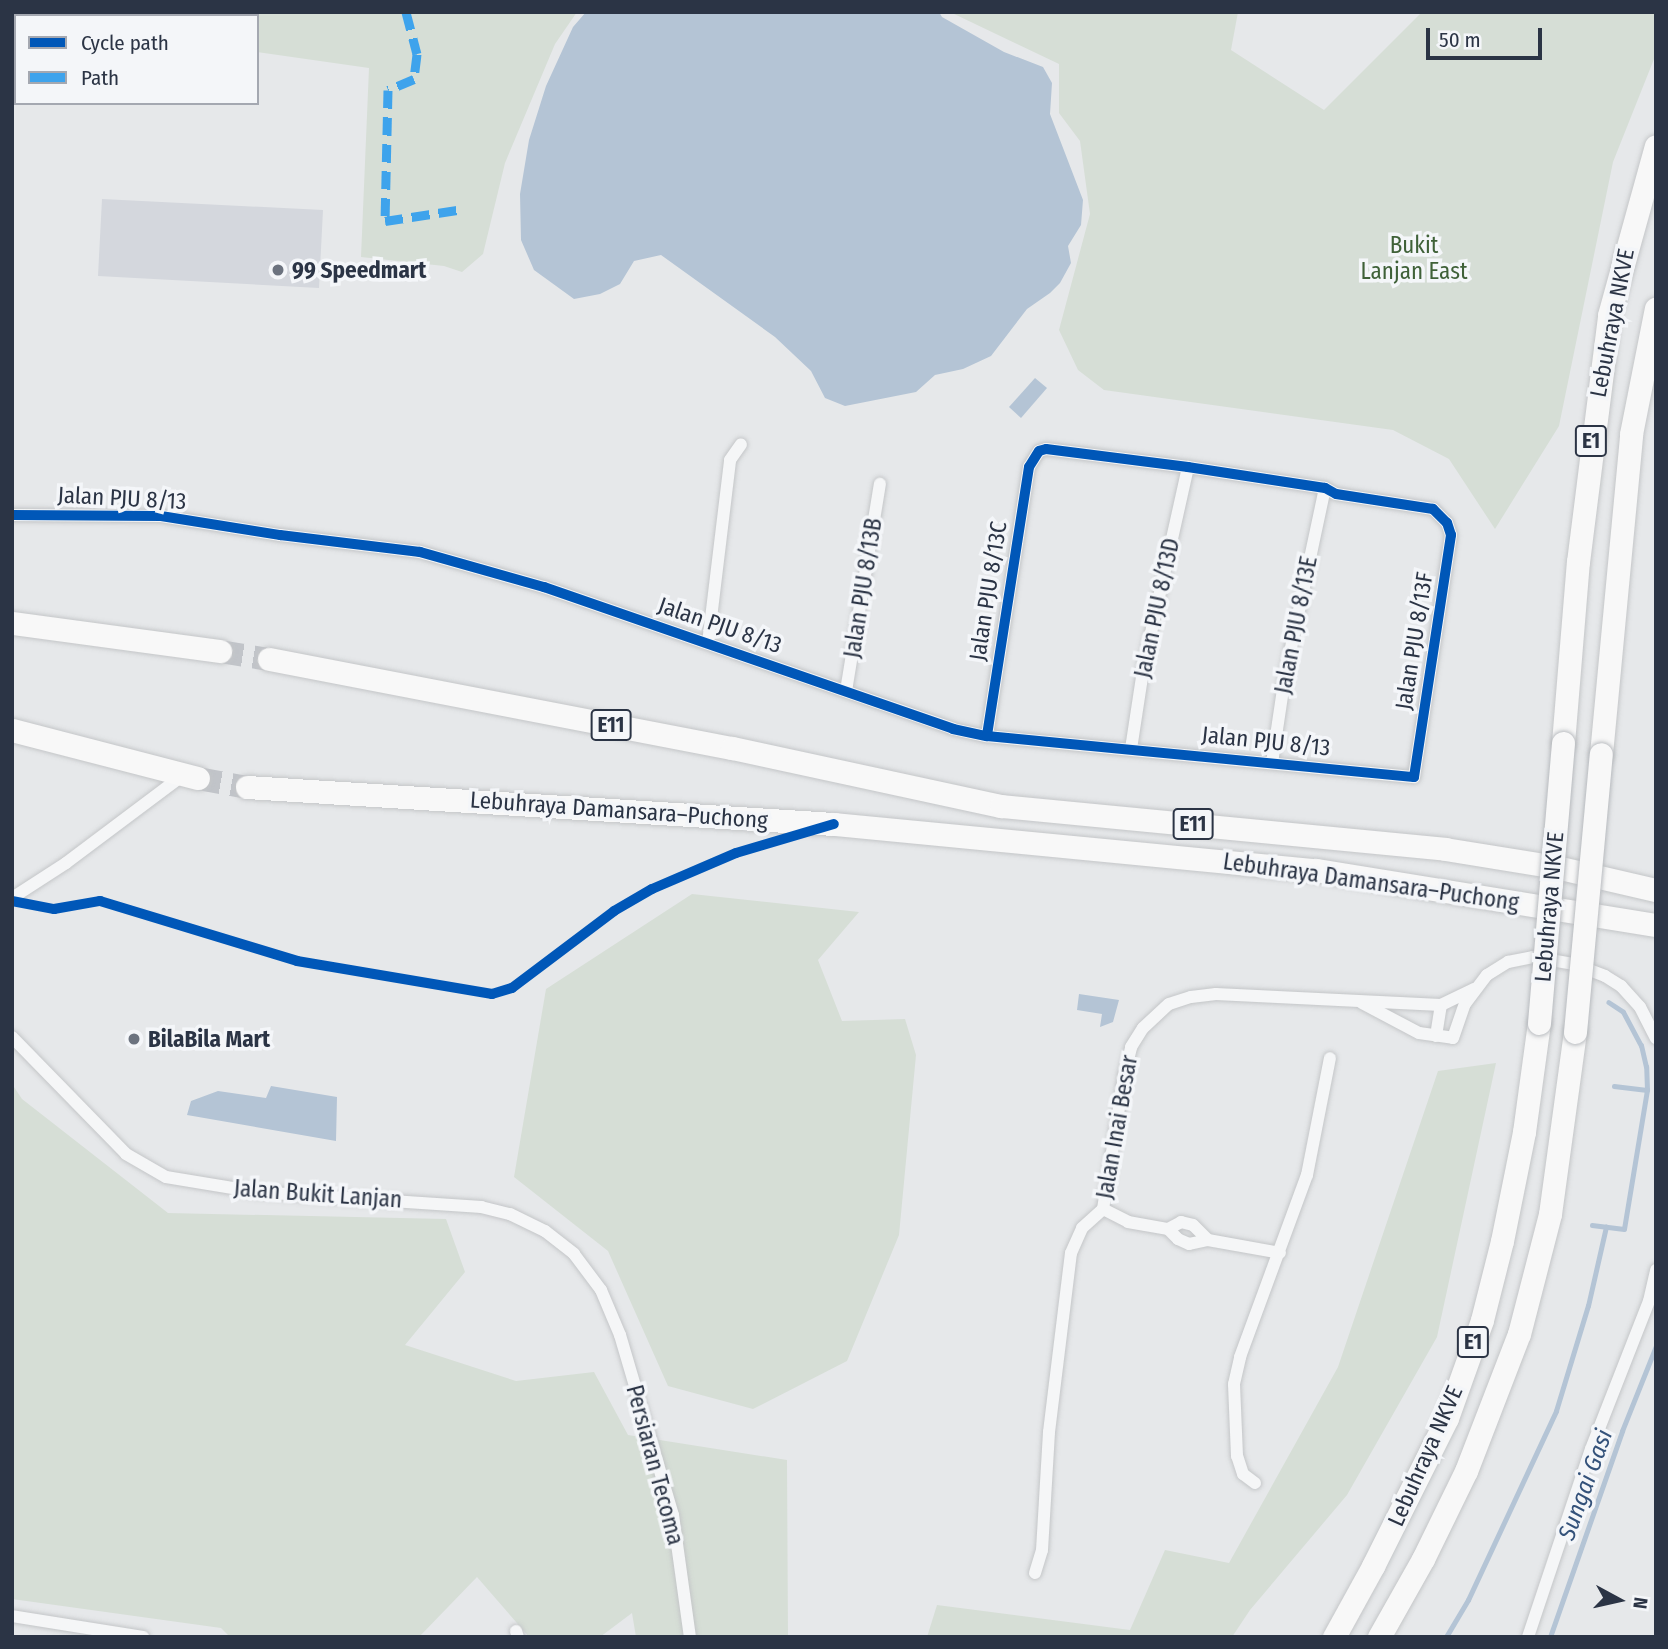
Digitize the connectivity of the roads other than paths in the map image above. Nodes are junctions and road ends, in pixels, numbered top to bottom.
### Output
1 (1656, 146) edge
2 (1656, 308) edge
3 (741, 444) dead end
4 (1188, 467) junction
5 (880, 484) dead end
6 (1325, 488) junction
7 (12, 515) edge
8 (12, 623) edge
9 (708, 643) junction
10 (220, 651) tunnel mouth
11 (269, 659) tunnel mouth
12 (846, 691) junction
13 (12, 730) edge
14 (987, 736) junction
15 (1131, 749) junction
16 (1272, 763) junction
17 (191, 777) joint
18 (1414, 777) joint
19 (247, 787) tunnel mouth
20 (1656, 890) edge
21 (12, 898) edge
22 (1656, 925) edge
23 (1474, 989) junction
24 (1362, 1003) junction
25 (1441, 1005) junction
26 (12, 1037) edge
27 (1436, 1037) junction
28 (1656, 1038) edge
29 (1330, 1058) dead end
30 (1103, 1209) junction
31 (1168, 1229) junction
32 (1208, 1240) junction
33 (1280, 1254) junction
34 (1656, 1270) edge
35 (620, 1335) joint
36 (1255, 1483) dead end
37 (1035, 1573) dead end
38 (12, 1616) edge
39 (143, 1637) edge
40 (690, 1637) edge
41 (1334, 1637) edge
42 (1379, 1637) edge
43 (1528, 1637) edge

1 - 41 highway, Lebuhraya NKVE / E1, bridge
2 - 42 highway, Lebuhraya NKVE / E1, bridge
3 - 9 street
4 - 6 street
4 - 14 street, Jalan PJU 8/13C
4 - 15 street, Jalan PJU 8/13D
5 - 12 street, Jalan PJU 8/13B
6 - 16 street, Jalan PJU 8/13E
6 - 18 street, Jalan PJU 8/13F
7 - 9 street, Jalan PJU 8/13
8 - 10 highway
9 - 12 street, Jalan PJU 8/13
11 - 20 highway, Lebuhraya Damansara–Puchong / E11
12 - 14 street, Jalan PJU 8/13
13 - 17 highway
14 - 15 street, Jalan PJU 8/13
15 - 16 street, Jalan PJU 8/13
16 - 18 street, Jalan PJU 8/13
17 - 21 street
19 - 22 highway, Lebuhraya Damansara–Puchong / E11
23 - 25 street
23 - 27 street
23 - 28 street
24 - 25 street, Jalan Inai Besar
24 - 27 street
24 - 30 street, Jalan Inai Besar
25 - 27 street
26 - 35 street, Jalan Bukit Lanjan
29 - 33 street
30 - 31 street
30 - 37 street, Jalan Inai Besar
31 - 32 street
31 - 32 street
32 - 33 street
33 - 36 street
34 - 43 street
35 - 40 street, Persiaran Tecoma
38 - 39 street

